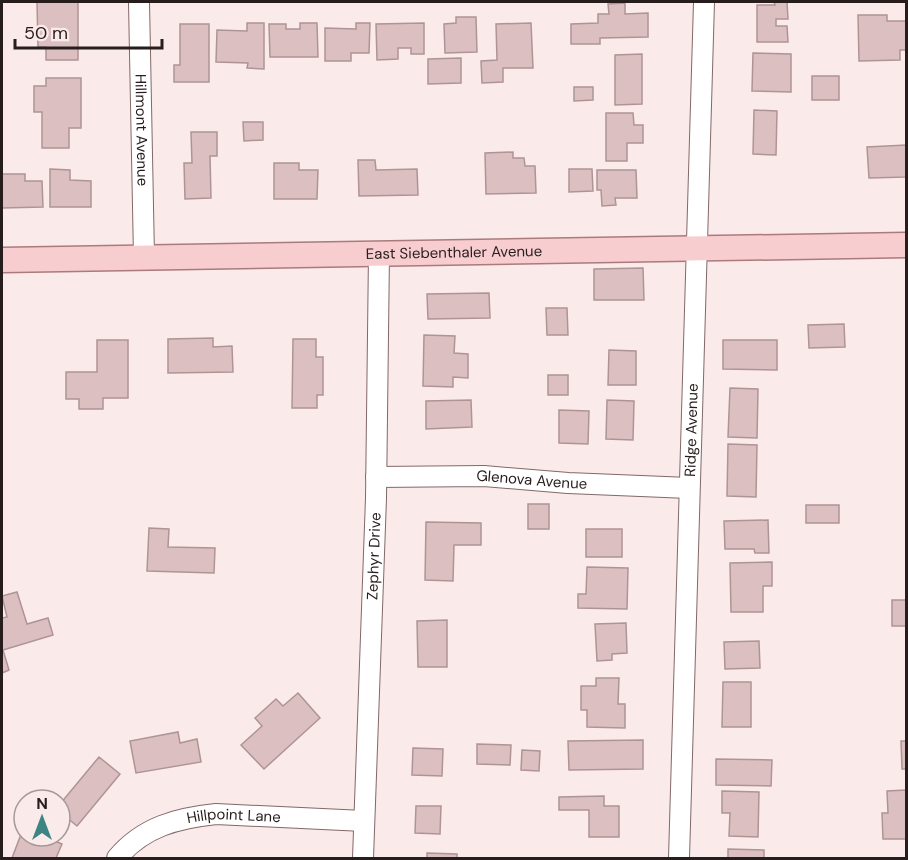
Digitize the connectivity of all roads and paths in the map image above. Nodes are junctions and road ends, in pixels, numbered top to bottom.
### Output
1 (139, 2) edge
2 (704, 2) edge
3 (906, 244) edge
4 (696, 247) junction
5 (379, 254) junction
6 (144, 257) junction
7 (2, 260) edge
8 (376, 477) junction
9 (689, 488) junction
10 (364, 821) junction
11 (117, 858) edge
12 (363, 858) edge
13 (679, 858) edge

1 - 6 street, Hillmont Avenue
2 - 4 street, Ridge Avenue
3 - 4 main road, East Siebenthaler Avenue
4 - 5 main road, East Siebenthaler Avenue
4 - 9 street, Ridge Avenue
5 - 6 main road, East Siebenthaler Avenue
5 - 8 street, Zephyr Drive
6 - 7 main road, East Siebenthaler Avenue
8 - 9 street, Glenova Avenue
8 - 10 street, Zephyr Drive
9 - 13 street, Ridge Avenue
10 - 11 street, Hillpoint Lane
10 - 12 street, Zephyr Drive

